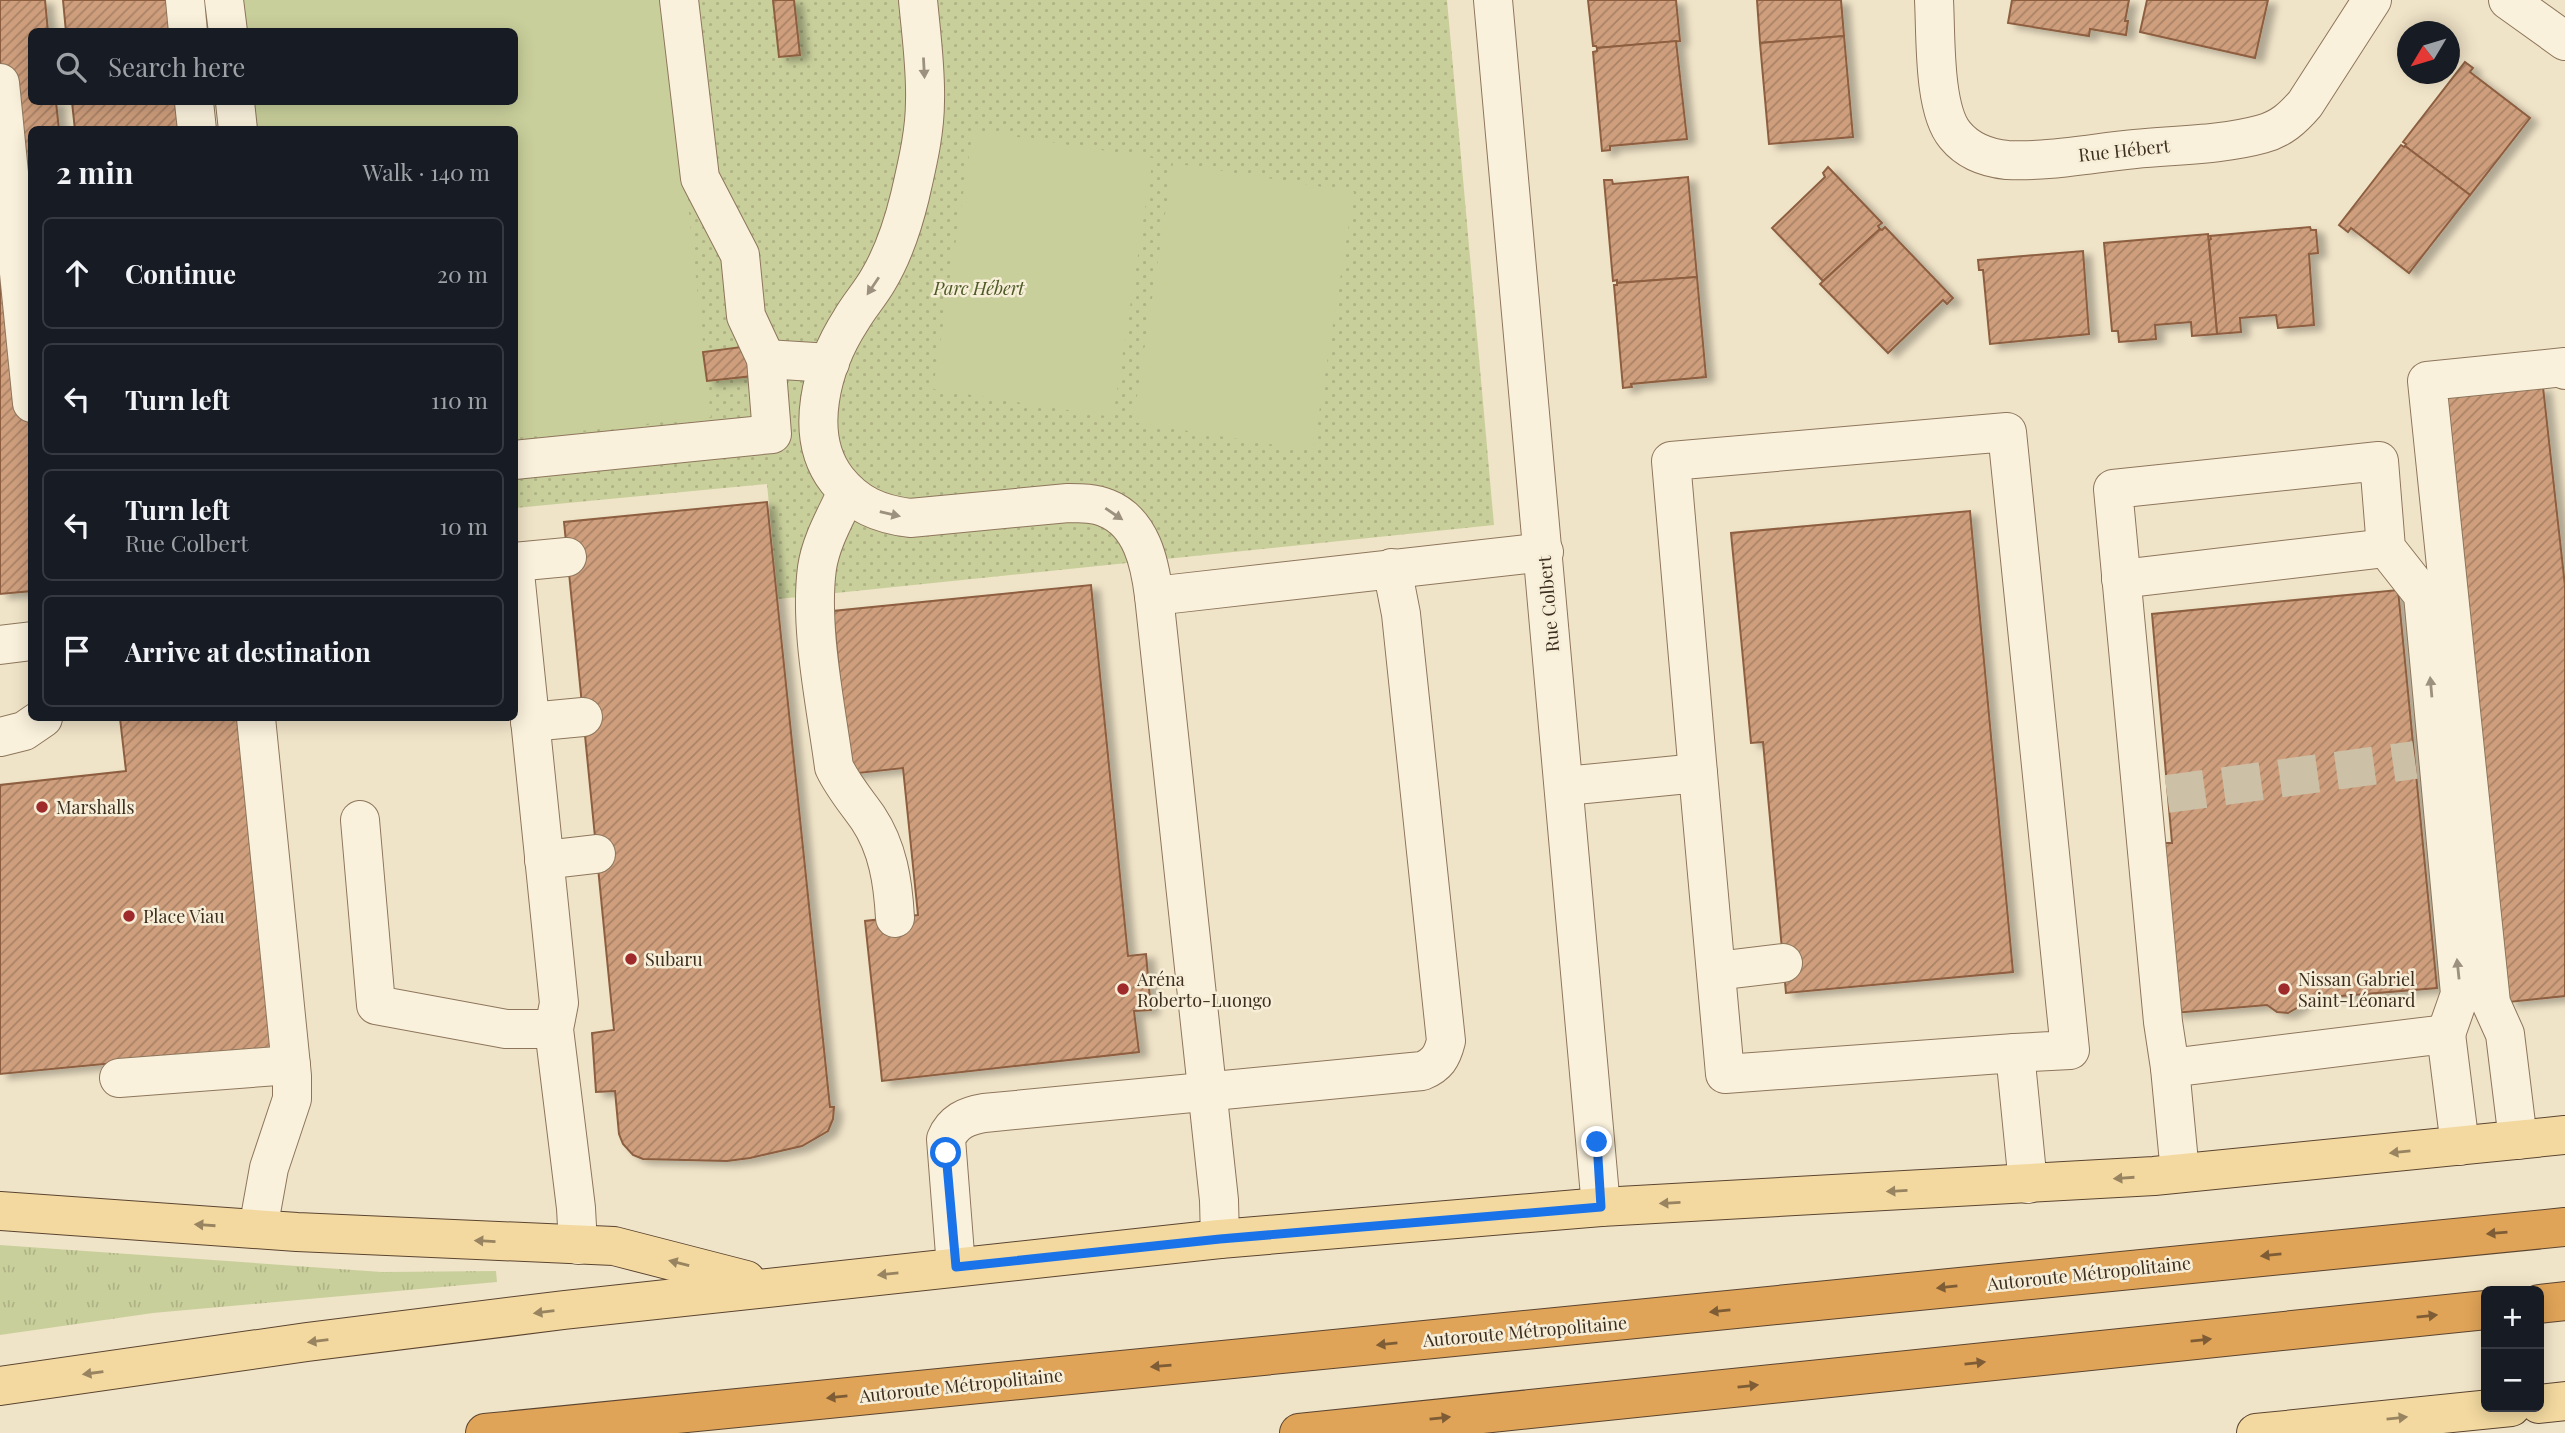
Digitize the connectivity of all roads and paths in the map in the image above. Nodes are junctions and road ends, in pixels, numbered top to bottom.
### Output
1 (185, 0) edge
2 (224, 0) edge
3 (680, 0) edge
4 (918, 0) edge
5 (1493, 0) edge
6 (1934, 0) edge
7 (2372, 0) edge
8 (2508, 0) edge
9 (188, 28) edge
10 (228, 28) edge
11 (2565, 41) edge
12 (0, 83) edge
13 (194, 105) edge
14 (235, 105) edge
15 (197, 126) edge
16 (238, 126) edge
17 (766, 359) junction
18 (28, 363) edge
19 (831, 363) junction
20 (2565, 370) edge
21 (518, 460) edge
22 (847, 492) junction
23 (2386, 548) junction
24 (1544, 552) junction
25 (567, 557) dead end
26 (518, 563) edge
27 (1392, 568) junction
28 (2121, 579) junction
29 (1154, 596) junction
30 (518, 603) edge
31 (28, 642) edge
32 (0, 645) edge
33 (583, 717) dead end
34 (39, 721) edge
35 (256, 721) edge
36 (530, 722) junction
37 (0, 737) edge
38 (1698, 773) junction
39 (1565, 786) junction
40 (360, 820) dead end
41 (596, 854) dead end
42 (544, 860) junction
43 (895, 918) dead end
44 (1783, 963) dead end
45 (1716, 971) junction
46 (554, 1029) junction
47 (2446, 1034) junction
48 (2015, 1053) junction
49 (291, 1065) junction
50 (2170, 1068) junction
51 (119, 1078) dead end
52 (1207, 1091) junction
53 (2565, 1136) edge
54 (2518, 1140) junction
55 (2460, 1146) junction
56 (2180, 1173) junction
57 (2028, 1184) junction
58 (1601, 1207) junction
59 (0, 1210) edge
60 (2565, 1227) edge
61 (258, 1229) junction
62 (1220, 1239) junction
63 (578, 1245) junction
64 (956, 1267) junction
65 (769, 1286) junction
66 (2565, 1301) edge
67 (2544, 1303) edge
68 (2481, 1311) edge
69 (0, 1386) edge
70 (2565, 1401) edge
71 (2544, 1403) edge
72 (2481, 1410) edge
73 (485, 1433) edge
74 (1299, 1433) edge
75 (2256, 1433) edge

1 - 9 street
2 - 10 street
3 - 17 street
4 -> 19 street
5 - 24 street, Rue Colbert
6 - 7 street, Rue Hébert
8 - 11 street
12 - 18 street
13 - 15 street
14 - 16 street
17 - 19 street
17 - 21 street
19 - 22 street
20 - 54 street
22 -> 29 street
22 - 43 street
23 - 28 street
23 - 28 street
47 -> 23 street
24 - 27 street
24 - 39 street, Rue Colbert
25 - 26 street
27 - 29 street
27 - 52 street
28 - 50 street
29 - 52 street
30 - 36 street
31 - 32 street
33 - 36 street
34 - 37 street
35 - 49 street
36 - 42 street
38 - 39 street
38 - 45 street
38 - 48 street
39 - 58 street, Rue Colbert
40 - 46 street
41 - 42 street
42 - 46 street
44 - 45 street
45 - 48 street
46 - 63 street
47 - 50 street
47 - 55 street
48 - 57 street
49 - 51 street
49 - 61 street
50 - 56 street
52 - 62 street
52 - 64 street
53 - 54 main road
54 - 55 main road
55 -> 56 main road
56 -> 57 main road
57 -> 58 main road
58 - 62 main road
61 -> 59 main road
60 -> 73 highway, Autoroute Métropolitaine
63 -> 61 main road
62 - 64 main road
65 -> 63 main road
64 -> 65 main road
65 -> 69 main road
66 - 67 highway
74 -> 68 highway
70 - 71 main road
75 -> 72 main road

